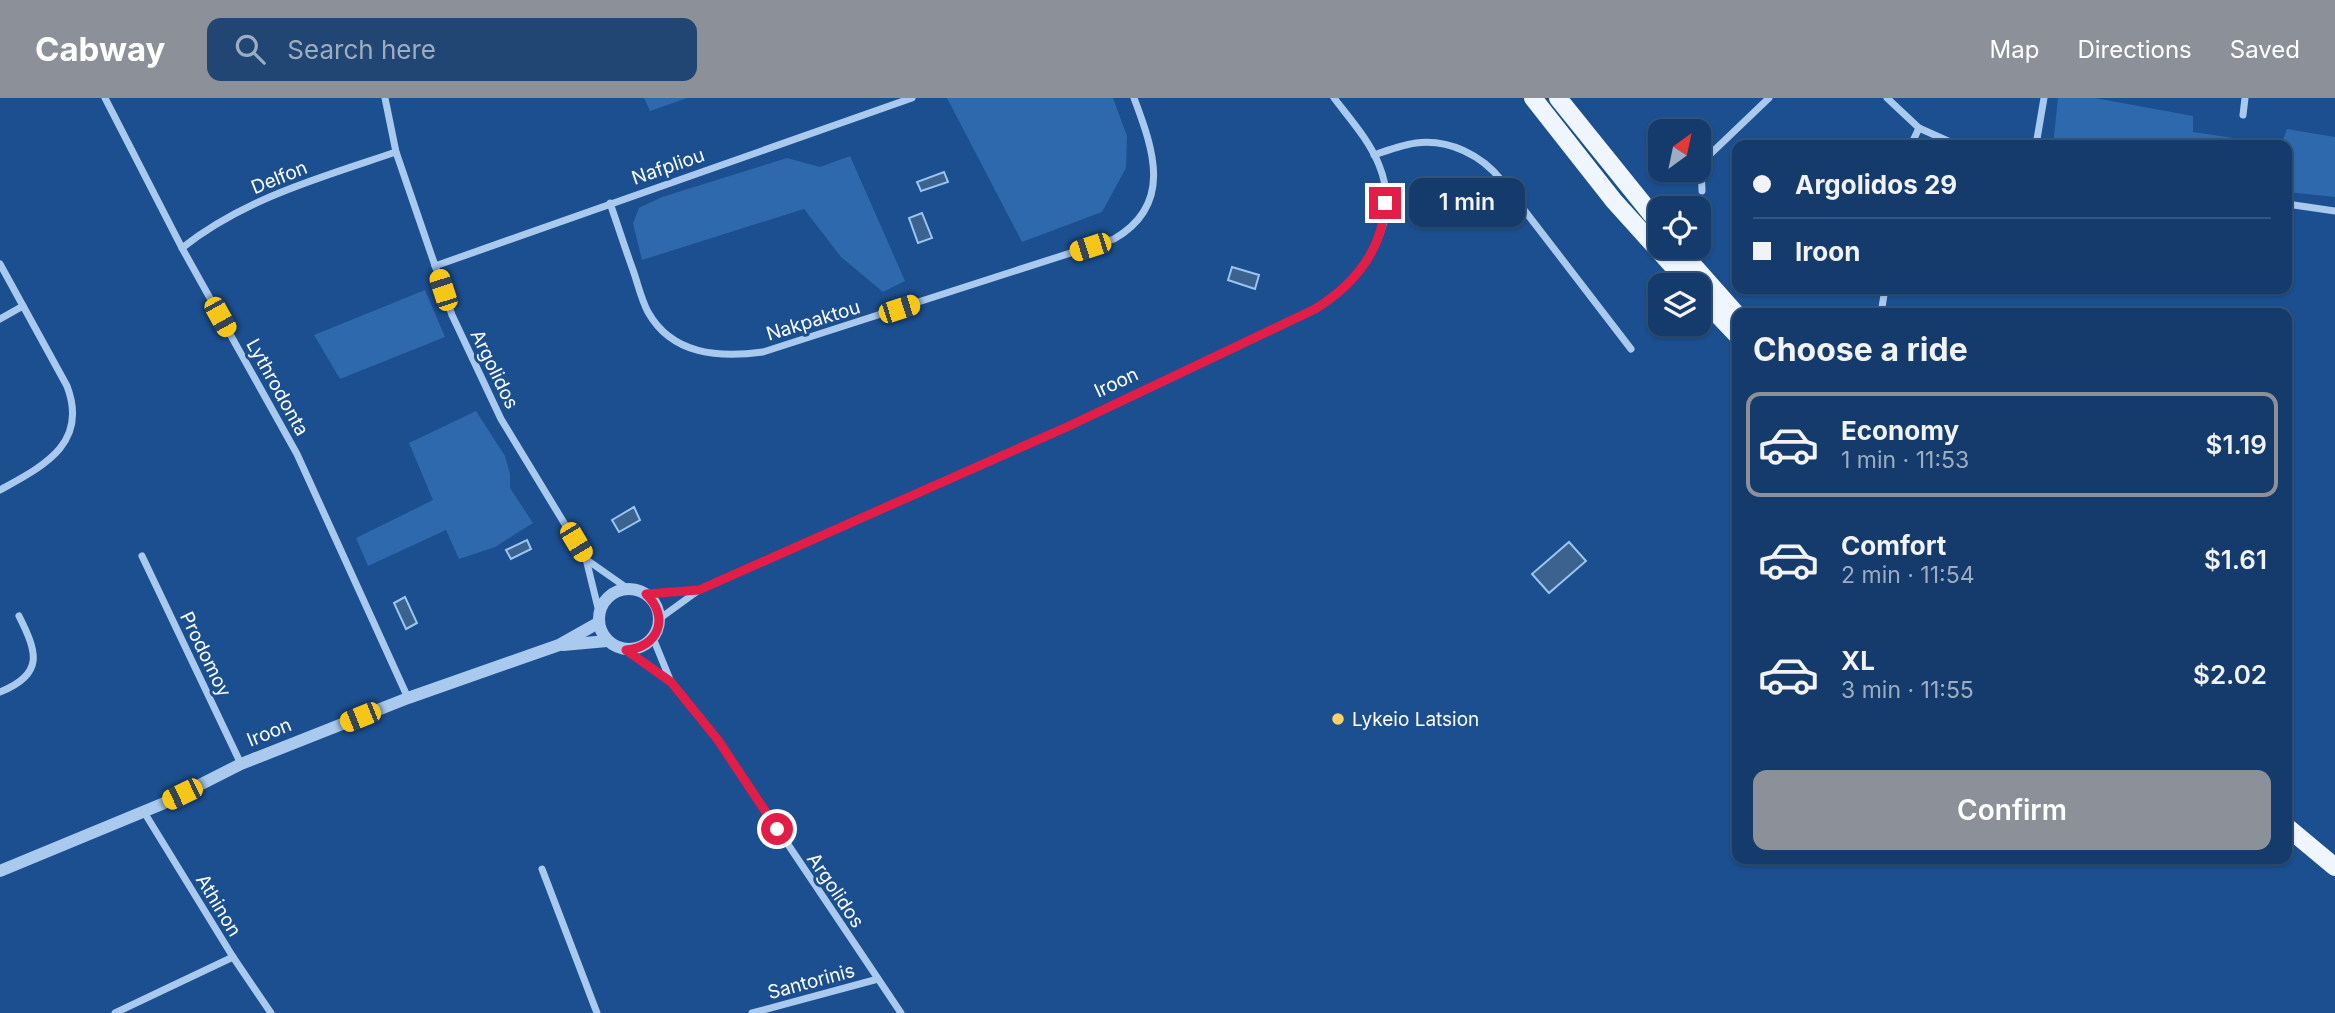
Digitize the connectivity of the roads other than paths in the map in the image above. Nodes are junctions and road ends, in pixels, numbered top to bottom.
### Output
1 (105, 98) edge
2 (385, 98) edge
3 (912, 98) edge
4 (1134, 98) edge
5 (1334, 98) edge
6 (1533, 98) edge
7 (1558, 98) edge
8 (1769, 98) edge
9 (1887, 98) edge
10 (2043, 98) edge
11 (2245, 98) edge
12 (2243, 116) dead end
13 (1919, 128) junction
14 (1913, 140) edge
15 (1946, 140) edge
16 (2037, 140) edge
17 (396, 152) junction
18 (1374, 155) junction
19 (1702, 191) dead end
20 (610, 203) junction
21 (2292, 205) edge
22 (1648, 210) edge
23 (2335, 211) edge
24 (182, 248) junction
25 (1688, 259) edge
26 (0, 264) edge
27 (435, 265) junction
28 (1679, 273) edge
29 (23, 306) junction
30 (1711, 308) edge
31 (1732, 309) edge
32 (0, 319) edge
33 (1732, 330) edge
34 (1630, 349) dead end
35 (0, 490) edge
36 (142, 556) dead end
37 (586, 559) junction
38 (627, 588) junction
39 (699, 590) junction
40 (646, 594) junction
41 (19, 616) dead end
42 (598, 617) junction
43 (659, 619) junction
44 (653, 638) junction
45 (607, 641) junction
46 (559, 645) junction
47 (626, 650) junction
48 (671, 682) junction
49 (0, 692) edge
50 (408, 698) junction
51 (241, 764) junction
52 (144, 812) junction
53 (2292, 831) edge
54 (2335, 867) edge
55 (542, 869) dead end
56 (0, 872) edge
57 (233, 957) junction
58 (878, 979) junction
59 (115, 1013) edge
60 (271, 1013) edge
61 (597, 1013) edge
62 (752, 1013) edge
63 (901, 1013) edge

1 - 24 street, Lythrodonta
2 - 17 street, Argolidos
3 - 20 street, Nafpliou
4 - 20 street, Nakpaktou
5 - 18 street, Iroon
6 - 28 main road
7 - 22 main road
8 - 19 street
9 - 13 street
10 - 16 street
11 - 12 street
13 - 14 street
13 - 15 street
17 - 24 street, Delfon
17 - 27 street, Argolidos
18 - 34 street
18 - 39 street, Iroon
20 - 27 street, Nafpliou
21 - 23 street
24 - 50 street, Lythrodonta
25 - 31 main road
26 - 29 street
27 - 37 street, Argolidos
29 - 32 street
29 - 35 street
30 - 33 main road
36 - 51 street, Prodomoy
37 - 38 street, Argolidos
37 - 42 street, Argolidos
38 - 40 street
38 - 42 street
39 - 40 street, Iroon
39 - 43 street, Iroon
40 - 43 street
41 - 49 street
42 - 45 street
42 - 46 street, Iroon
43 - 44 street
44 - 47 street
44 - 48 street, Argolidos
45 - 46 street, Iroon
45 - 47 street
46 - 50 street, Iroon
47 - 48 street, Argolidos
48 - 58 street, Argolidos
50 - 51 street, Iroon
51 - 52 street, Iroon
52 - 56 street, Iroon
52 - 57 street, Athinon
53 - 54 main road
55 - 61 street
57 - 59 street
57 - 60 street, Athinon
58 - 62 street, Santorinis
58 - 63 street, Argolidos

